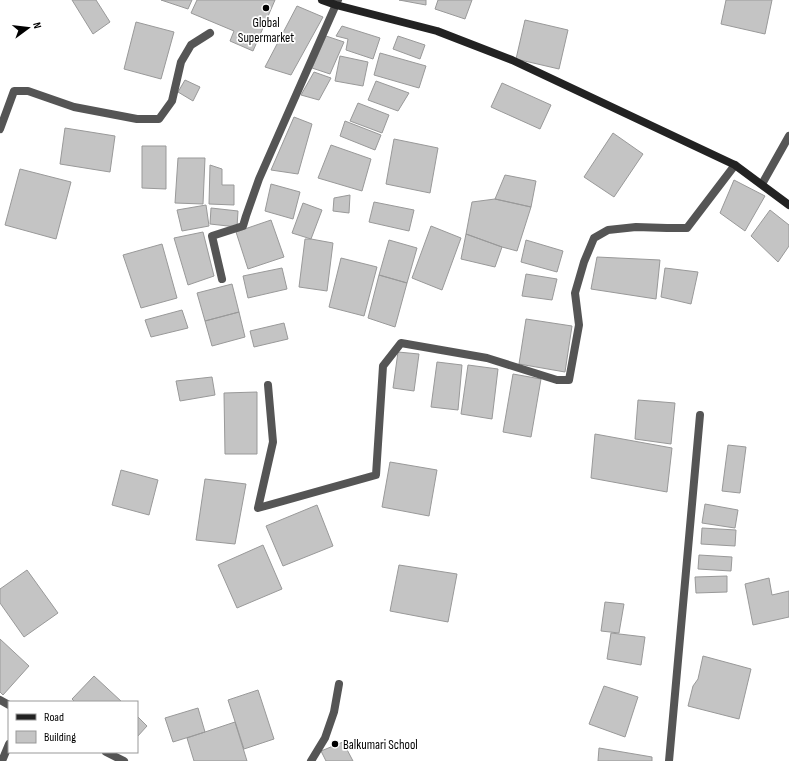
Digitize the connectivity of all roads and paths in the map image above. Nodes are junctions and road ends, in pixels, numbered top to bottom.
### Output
1 (322, 0) edge
2 (337, 2) edge
3 (210, 33) dead end
4 (0, 129) edge
5 (789, 136) edge
6 (735, 165) junction
7 (762, 184) junction
8 (789, 205) edge
9 (222, 279) dead end
10 (268, 385) dead end
11 (700, 415) dead end
12 (339, 684) dead end
13 (8, 746) edge
14 (108, 753) edge
15 (2, 761) edge
16 (124, 761) edge
17 (311, 761) edge
18 (669, 761) edge

1 - 2 main road
2 - 6 main road
2 - 9 street
3 - 4 street
5 - 7 street
6 - 7 main road
6 - 10 street
7 - 8 main road
11 - 18 street
12 - 17 street
13 - 15 street
14 - 16 street

